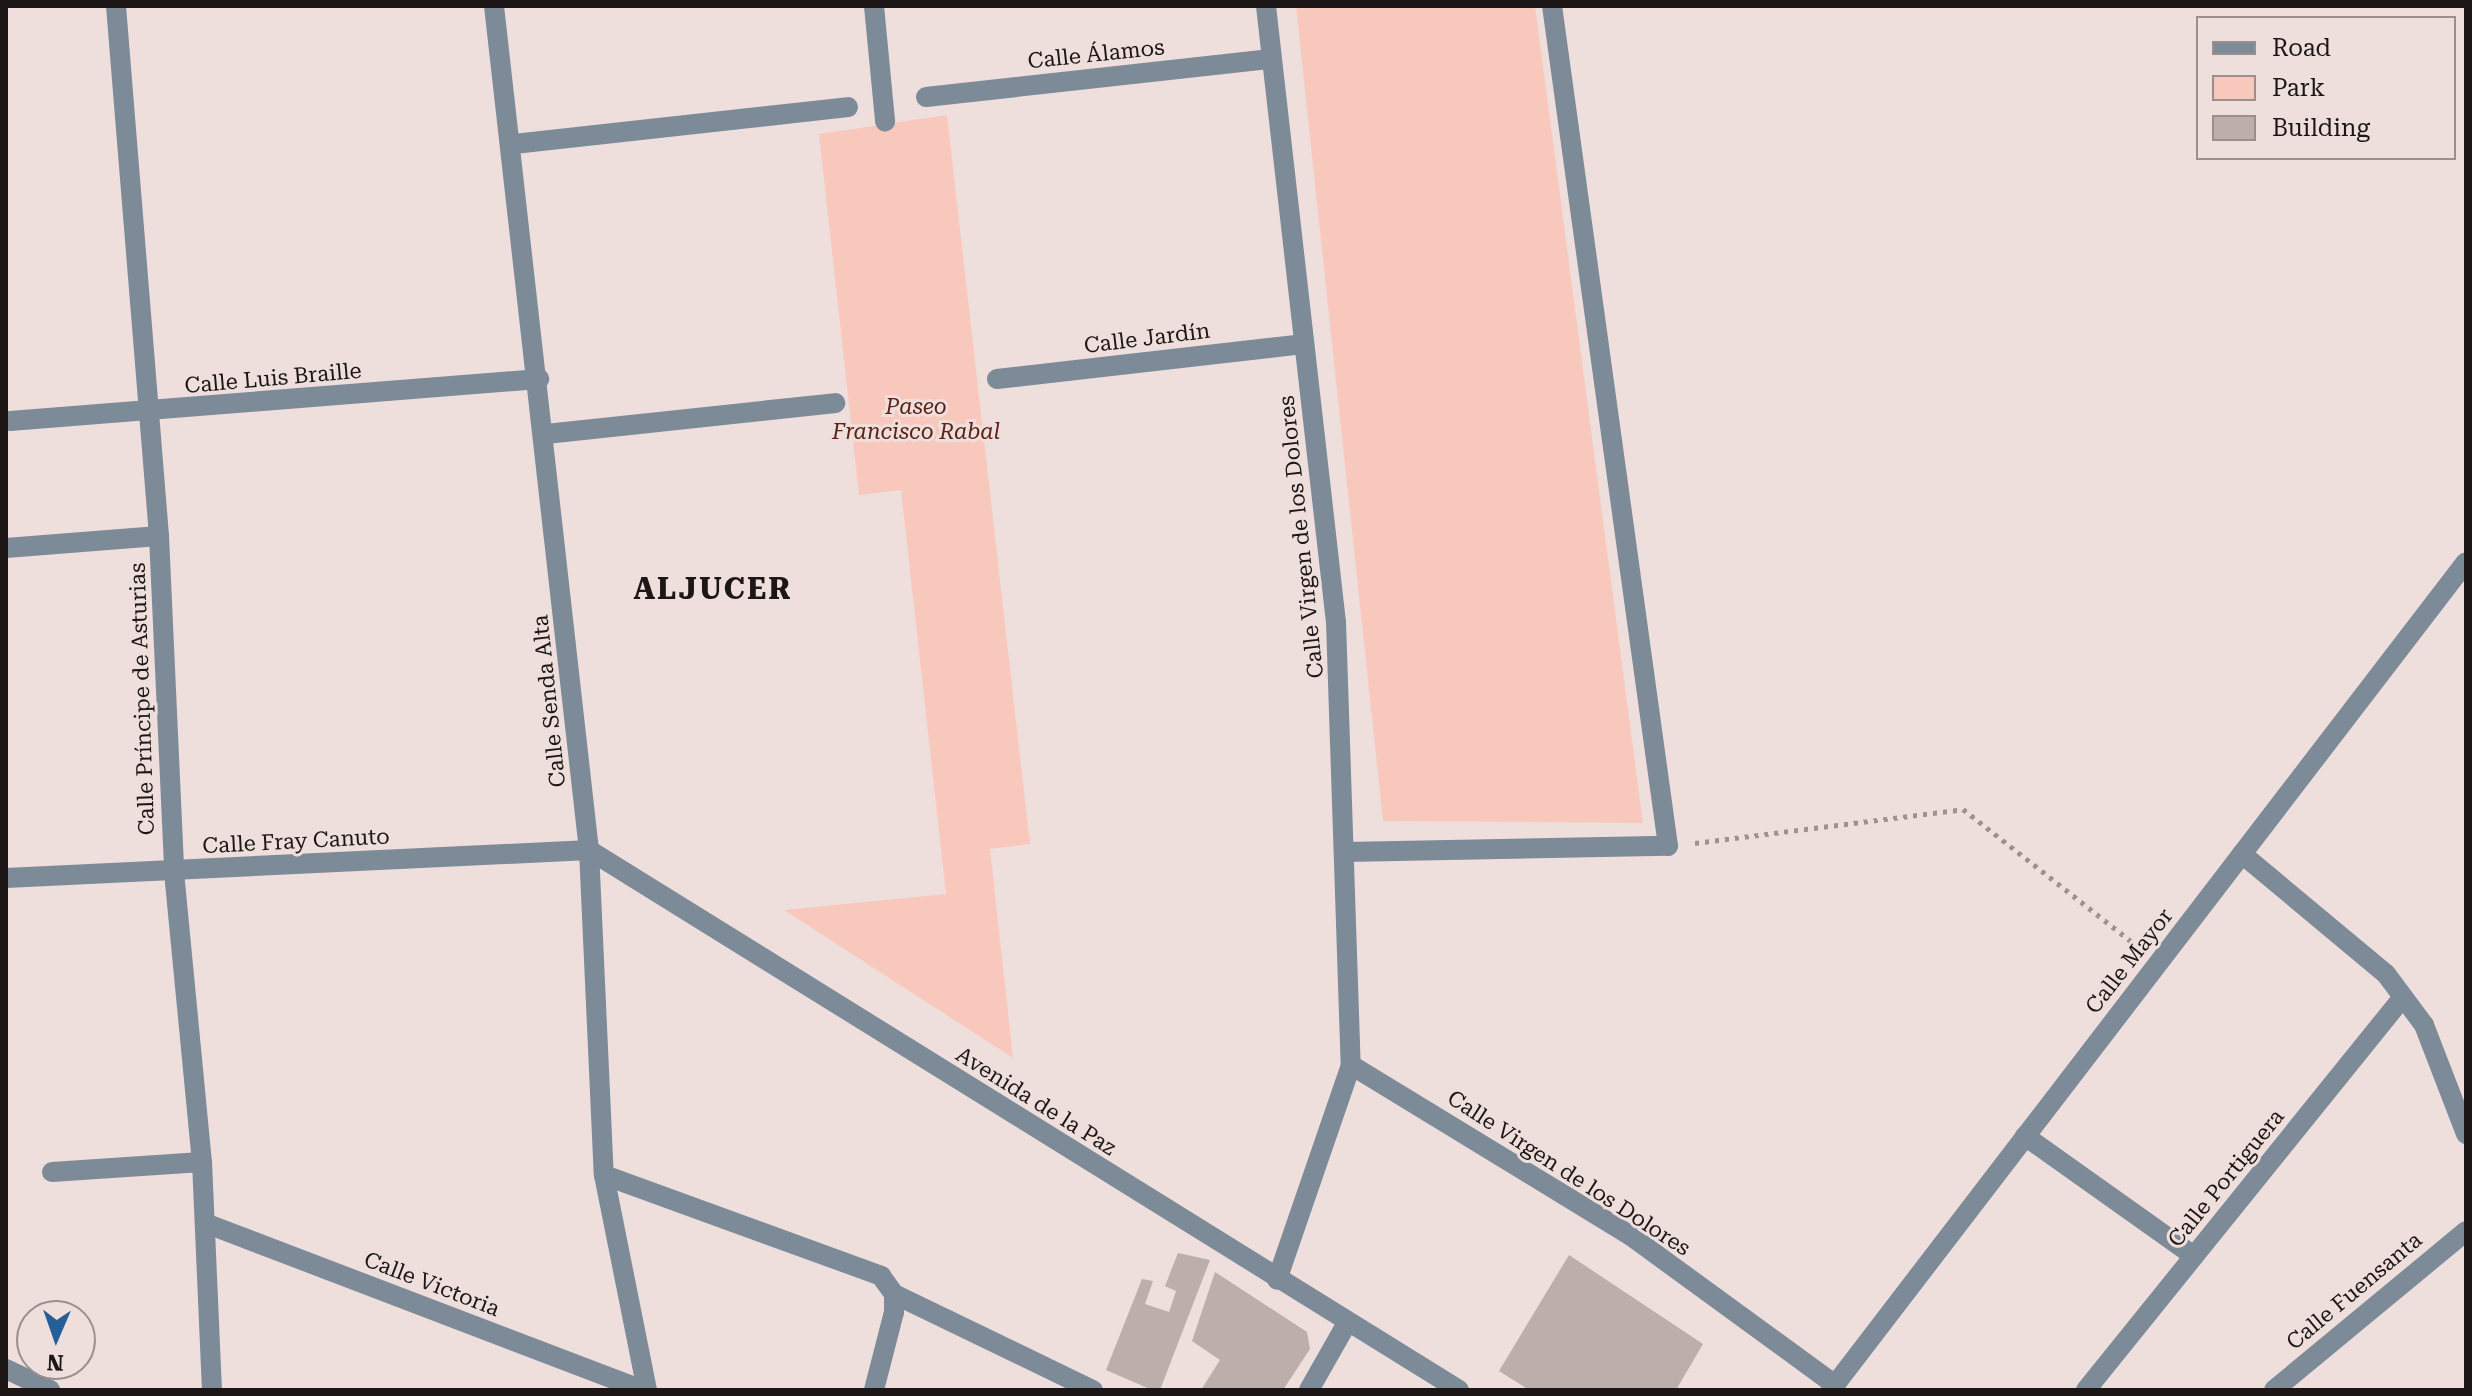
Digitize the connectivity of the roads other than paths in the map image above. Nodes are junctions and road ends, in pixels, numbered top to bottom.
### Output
1 (116, 6) edge
2 (494, 6) edge
3 (874, 6) edge
4 (1266, 6) edge
5 (1552, 6) edge
6 (1271, 59) junction
7 (926, 97) dead end
8 (848, 107) dead end
9 (885, 121) dead end
10 (514, 144) junction
11 (1303, 344) junction
12 (539, 379) junction
13 (997, 379) dead end
14 (835, 403) dead end
15 (146, 414) junction
16 (10, 421) dead end
17 (546, 434) junction
18 (159, 536) junction
19 (6, 548) edge
20 (2466, 562) edge
21 (589, 850) junction
22 (1345, 852) junction
23 (2242, 854) junction
24 (174, 872) junction
25 (6, 878) edge
26 (2403, 997) junction
27 (1351, 1065) junction
28 (2466, 1134) edge
29 (2025, 1136) junction
30 (202, 1162) junction
31 (52, 1172) dead end
32 (604, 1175) junction
33 (205, 1223) junction
34 (2466, 1231) edge
35 (2194, 1256) junction
36 (1277, 1280) junction
37 (894, 1294) junction
38 (1347, 1323) junction
39 (6, 1369) edge
40 (1833, 1388) edge
41 (50, 1390) edge
42 (212, 1390) edge
43 (645, 1390) edge
44 (874, 1390) edge
45 (1093, 1390) edge
46 (1309, 1390) edge
47 (1459, 1390) edge
48 (2086, 1390) edge
49 (2274, 1390) edge

1 - 15 street, Calle Príncipe de Asturias
2 - 10 street, Calle Senda Alta
3 - 9 street
4 - 6 street, Calle Virgen de los Dolores
5 - 22 street
6 - 7 street, Calle Álamos
6 - 11 street, Calle Virgen de los Dolores
8 - 10 street
10 - 12 street, Calle Senda Alta
11 - 13 street, Calle Jardín
11 - 22 street, Calle Virgen de los Dolores
12 - 15 street, Calle Luis Braille
12 - 17 street, Calle Senda Alta
14 - 17 street
15 - 16 street, Calle Luis Braille
15 - 18 street, Calle Príncipe de Asturias
17 - 21 street, Calle Senda Alta
18 - 19 street
18 - 24 street, Calle Príncipe de Asturias
20 - 23 street, Calle Mayor
21 - 24 street, Calle Fray Canuto
21 - 32 street, Calle Senda Alta
21 - 36 street, Avenida de la Paz
22 - 27 street, Calle Virgen de los Dolores
23 - 26 street
23 - 29 street, Calle Mayor
24 - 25 street, Calle Fray Canuto
24 - 30 street, Calle Príncipe de Asturias
26 - 28 street
26 - 35 street, Calle Portiguera
27 - 36 street, Calle Virgen de los Dolores
27 - 40 street, Calle Virgen de los Dolores
29 - 35 street
29 - 40 street, Calle Mayor
30 - 31 street
30 - 33 street, Calle Príncipe de Asturias
32 - 37 street
32 - 43 street, Calle Senda Alta
33 - 42 street, Calle Príncipe de Asturias
33 - 43 street, Calle Victoria
34 - 49 street, Calle Fuensanta
35 - 48 street, Calle Portiguera
36 - 38 street, Avenida de la Paz
37 - 44 street
37 - 45 street
38 - 46 street
38 - 47 street, Avenida de la Paz
39 - 41 street

